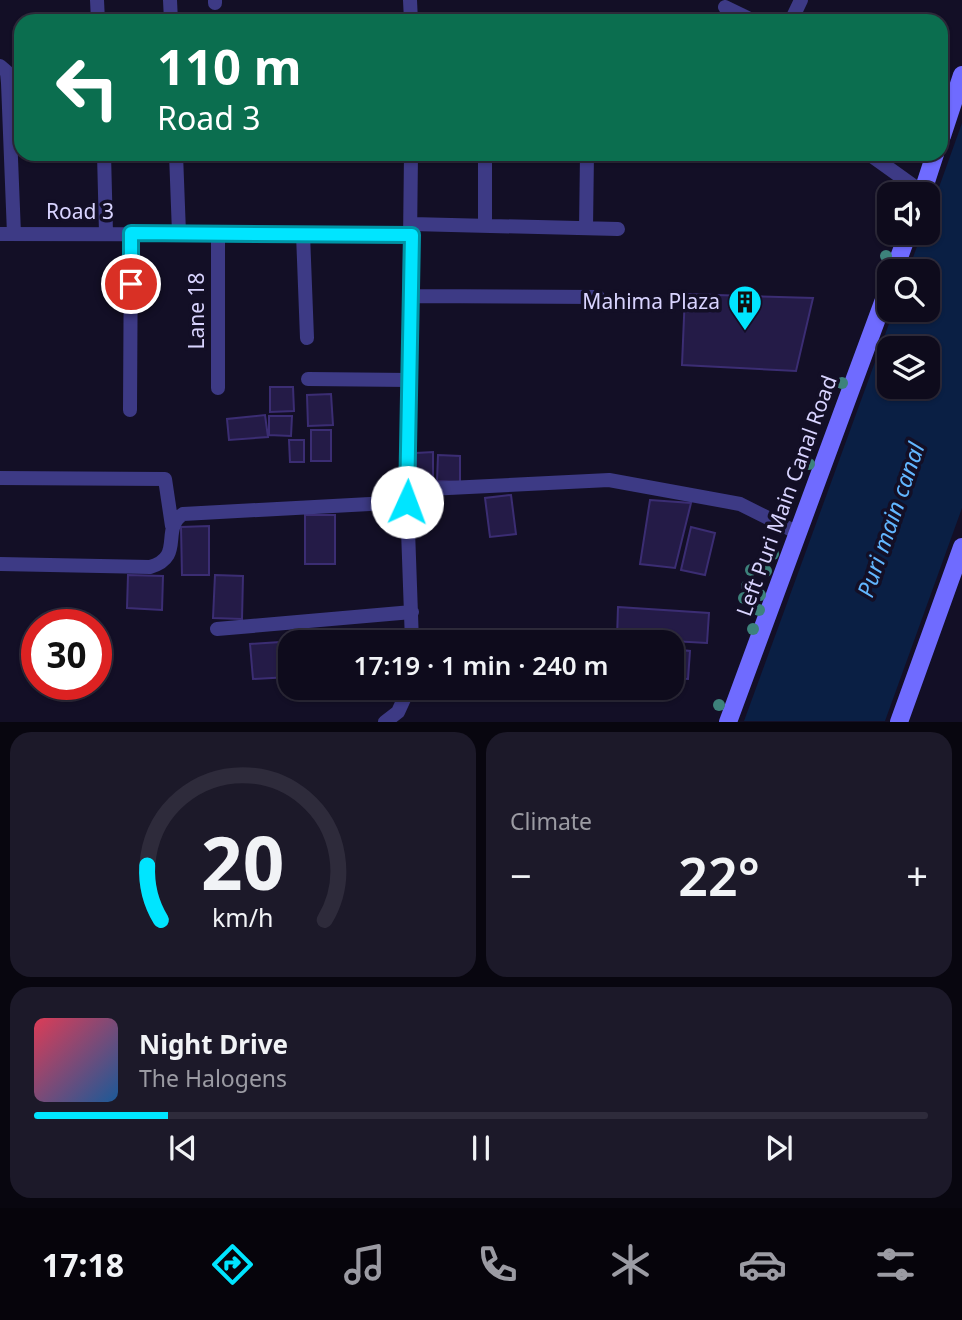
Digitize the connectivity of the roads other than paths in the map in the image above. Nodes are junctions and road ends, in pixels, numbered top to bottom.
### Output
1 (725, 7) dead end
2 (740, 14) edge
3 (0, 66) edge
4 (962, 75) edge
5 (948, 118) edge
6 (104, 161) edge
7 (176, 161) edge
8 (411, 161) edge
9 (485, 161) edge
10 (587, 161) edge
11 (879, 161) edge
12 (933, 161) edge
13 (907, 182) edge
14 (926, 182) edge
15 (485, 226) junction
16 (586, 228) junction
17 (412, 229) junction
18 (618, 229) dead end
19 (106, 233) junction
20 (131, 233) junction
21 (179, 233) junction
22 (7, 234) edge
23 (218, 234) junction
24 (303, 234) junction
25 (411, 296) junction
26 (598, 296) dead end
27 (877, 319) edge
28 (307, 338) dead end
29 (308, 379) dead end
30 (410, 380) junction
31 (218, 388) dead end
32 (130, 410) dead end
33 (0, 478) edge
34 (407, 496) junction
35 (172, 526) junction
36 (798, 533) junction
37 (962, 547) edge
38 (0, 564) edge
39 (412, 612) junction
40 (217, 629) dead end
41 (412, 630) edge
42 (404, 700) edge
43 (385, 722) edge
44 (728, 722) edge
45 (899, 722) edge

1 - 2 street
3 - 22 street
4 - 5 street
6 - 19 street
7 - 21 street
8 - 17 street
9 - 15 street
10 - 16 street
11 - 13 street
12 - 14 street
15 - 16 street, Road 3
15 - 17 street, Road 3
16 - 18 street, Road 3
17 - 24 street, Road 3
17 - 25 street
19 - 20 street, Road 3
19 - 22 street, Road 3
20 - 21 street, Road 3
20 - 32 street
21 - 23 street, Road 3
23 - 24 street, Road 3
23 - 31 street, Lane 18
24 - 28 street
25 - 26 street
25 - 30 street
27 - 36 street, Left Puri Main Canal Road
29 - 30 street
30 - 34 street
33 - 35 street
34 - 35 street
34 - 36 street
34 - 39 street
35 - 38 street
36 - 44 street, Left Puri Main Canal Road
37 - 45 street
39 - 40 street
39 - 41 street
42 - 43 street

